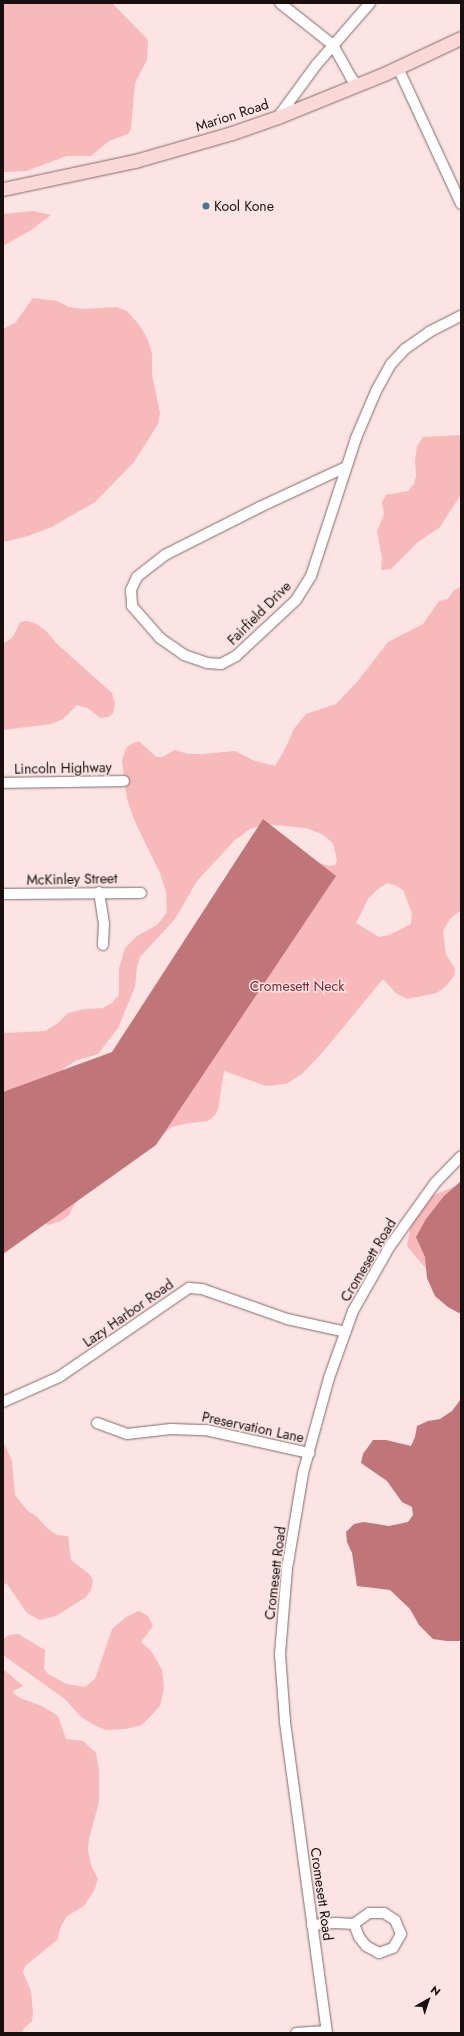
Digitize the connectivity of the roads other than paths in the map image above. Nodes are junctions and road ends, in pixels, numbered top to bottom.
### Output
1 (280, 3) edge
2 (370, 3) edge
3 (461, 38) edge
4 (333, 45) junction
5 (398, 68) junction
6 (358, 85) junction
7 (278, 117) junction
8 (3, 189) edge
9 (461, 204) edge
10 (461, 316) edge
11 (346, 467) junction
12 (124, 781) dead end
13 (3, 783) edge
14 (99, 892) junction
15 (141, 893) dead end
16 (3, 894) edge
17 (103, 945) dead end
18 (461, 1156) edge
19 (346, 1332) junction
20 (3, 1402) edge
21 (97, 1423) dead end
22 (309, 1453) junction
23 (354, 1924) junction
24 (312, 1925) junction
25 (326, 2032) edge
26 (296, 2033) edge

1 - 4 street
2 - 4 street
3 - 5 main road, Marion Road
4 - 6 street
4 - 7 street
5 - 6 main road, Marion Road
5 - 9 street
6 - 7 main road, Marion Road
7 - 8 main road, Marion Road
10 - 11 street, Fairfield Drive
11 - 11 street, Fairfield Drive
12 - 13 street, Lincoln Highway
14 - 15 street, McKinley Street
14 - 16 street, McKinley Street
14 - 17 street
18 - 19 street, Cromesett Road
19 - 20 street, Lazy Harbor Road
19 - 22 street, Cromesett Road
21 - 22 street, Preservation Lane
22 - 24 street, Cromesett Road
23 - 23 street
23 - 24 street
24 - 25 street, Cromesett Road
25 - 26 street

